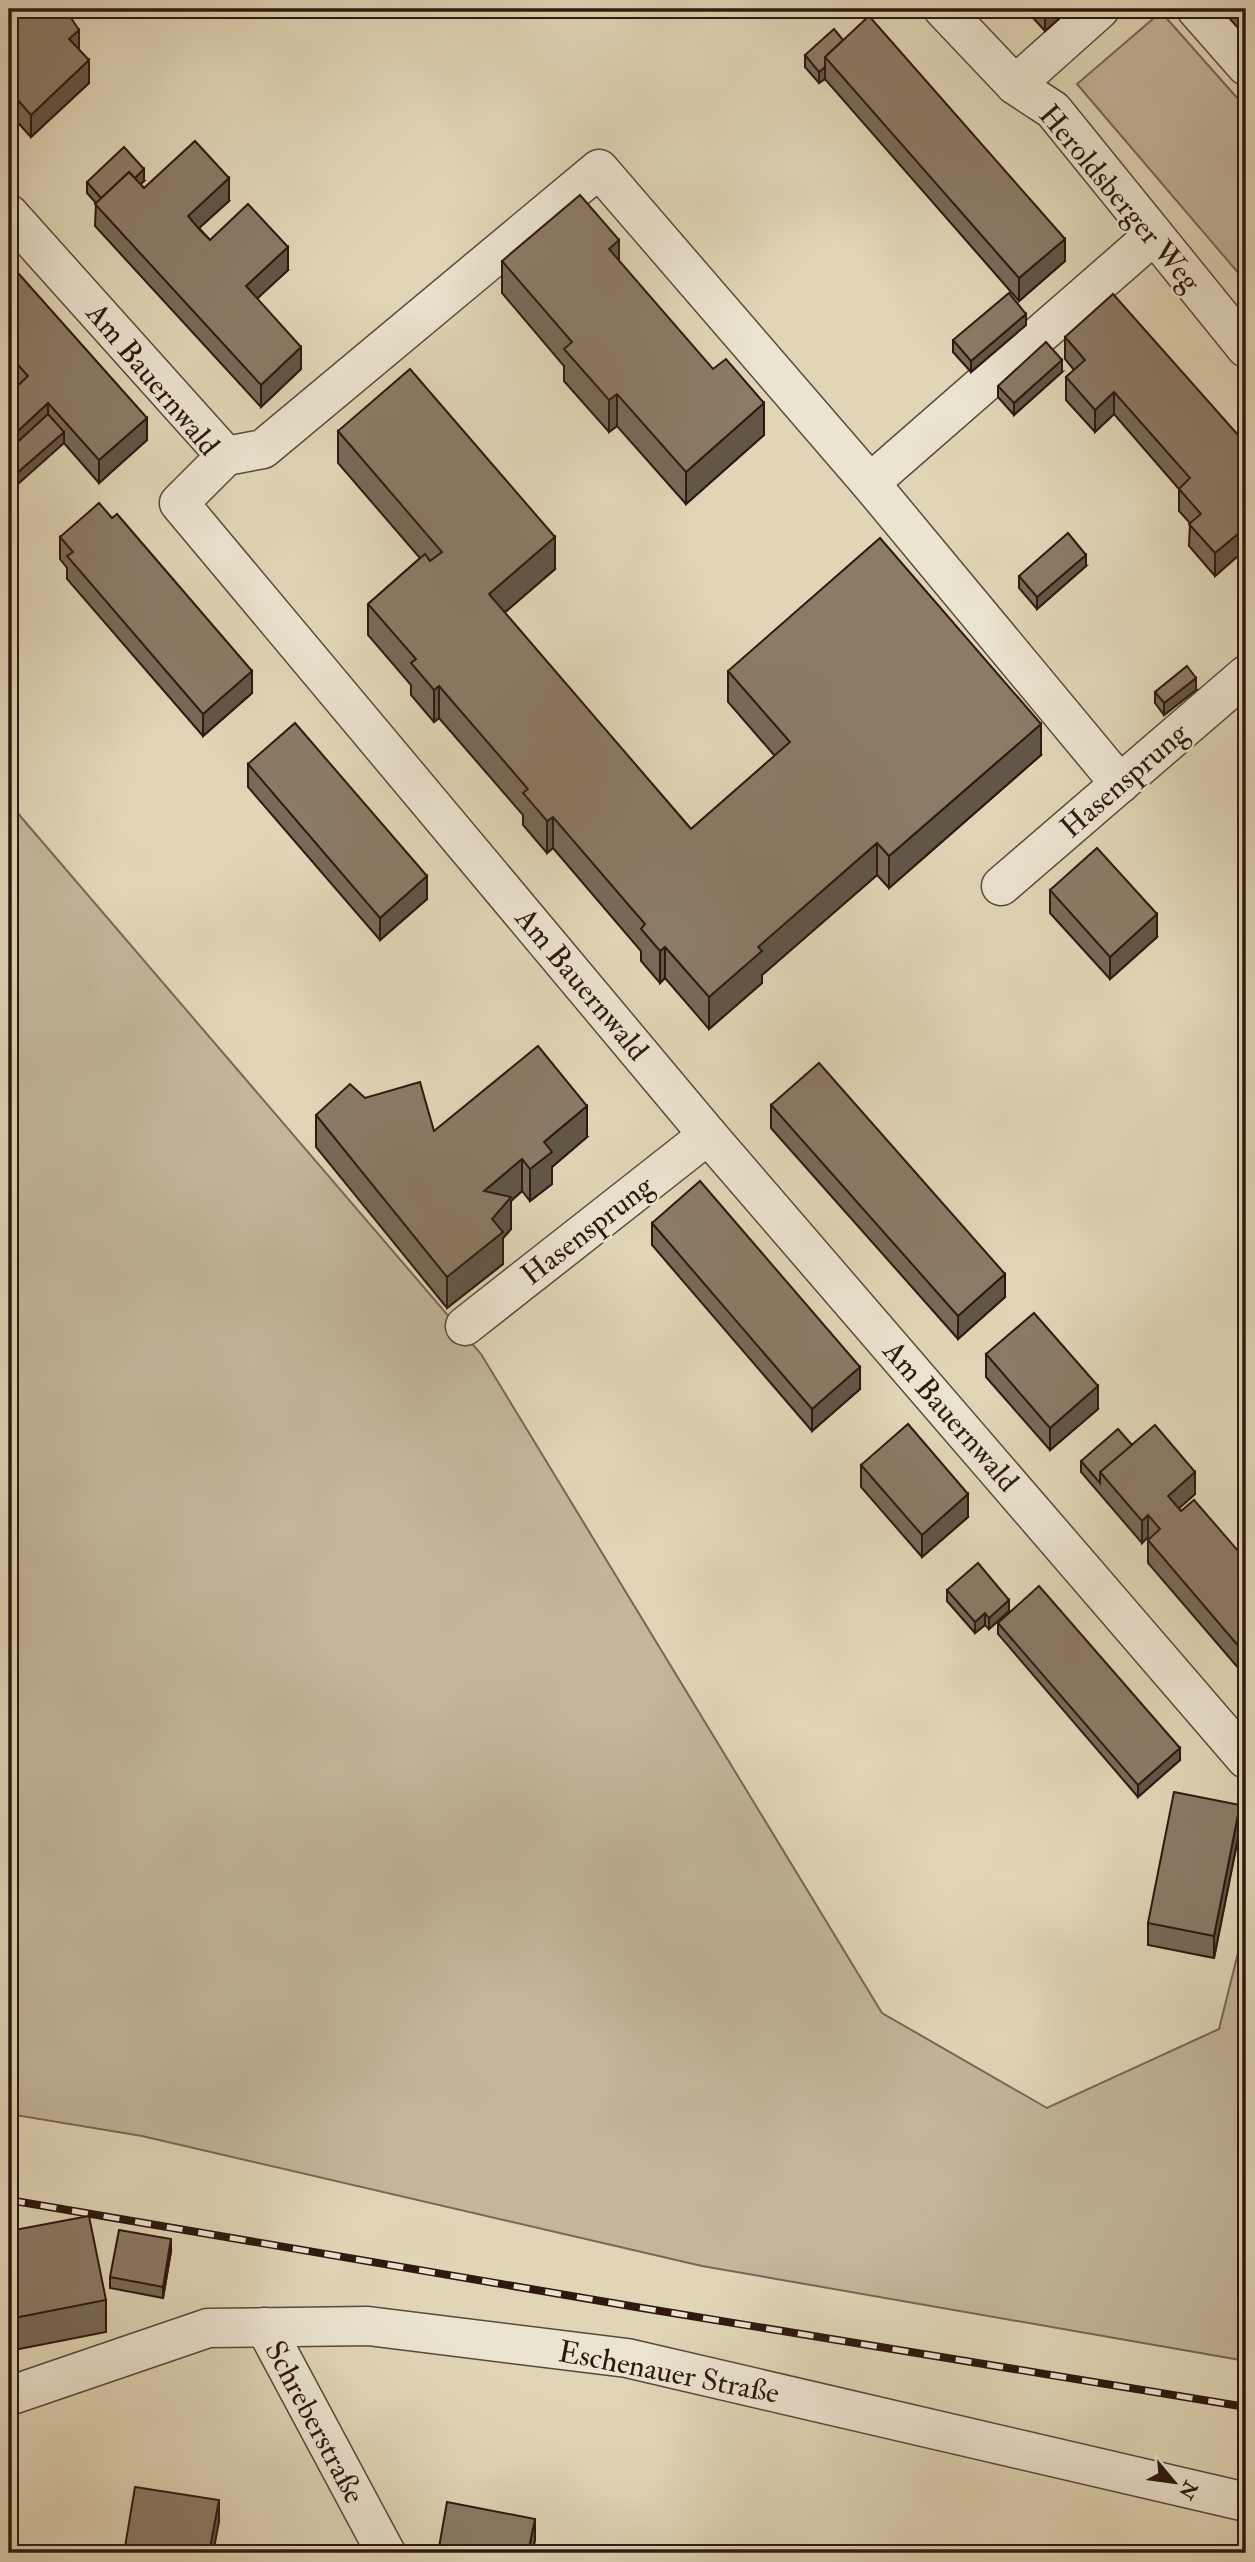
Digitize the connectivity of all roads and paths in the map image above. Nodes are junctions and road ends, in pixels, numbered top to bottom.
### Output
1 (943, 9) edge
2 (1100, 9) edge
3 (1196, 9) edge
4 (1246, 66) edge
5 (1015, 85) junction
6 (9, 214) edge
7 (1154, 236) junction
8 (1246, 348) edge
9 (226, 456) junction
10 (870, 483) junction
11 (1246, 675) edge
12 (1119, 784) junction
13 (1001, 886) dead end
14 (708, 1135) junction
15 (465, 1326) dead end
16 (1246, 1759) edge
17 (265, 2327) junction
18 (9, 2396) edge
19 (1246, 2502) edge
20 (386, 2553) edge

1 - 5 street, Heroldsberger Weg
2 - 5 street, Heroldsberger Weg
3 - 4 street
5 - 7 street, Heroldsberger Weg
6 - 9 street, Am Bauernwald
7 - 8 street, Heroldsberger Weg
7 - 10 street
9 - 10 street
9 - 14 street, Am Bauernwald
10 - 12 street
11 - 12 street, Hasensprung
12 - 13 street, Hasensprung
14 - 15 street, Hasensprung
14 - 16 street, Am Bauernwald
17 - 18 street, Eschenauer Straße
17 - 19 street, Eschenauer Straße
17 - 20 street, Schreberstraße

